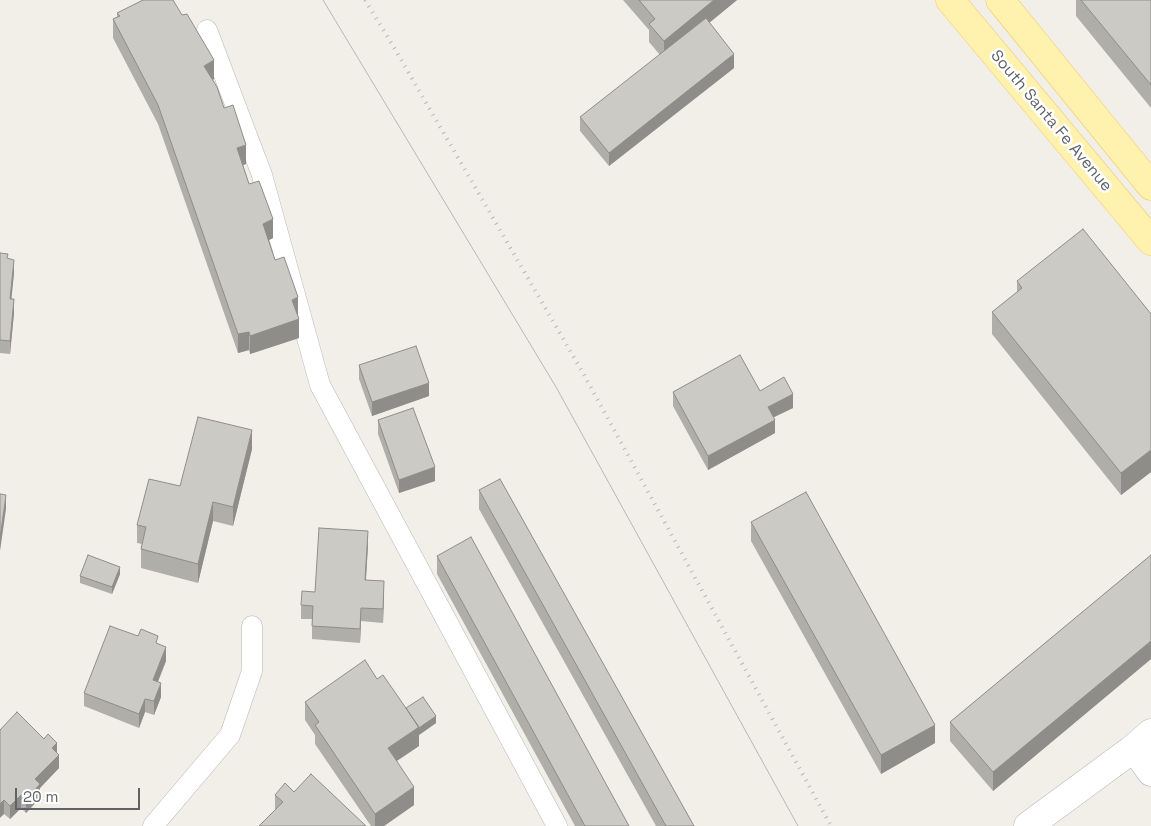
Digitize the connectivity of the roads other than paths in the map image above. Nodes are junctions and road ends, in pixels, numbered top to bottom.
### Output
1 (950, 0) edge
2 (1000, 0) edge
3 (208, 30) dead end
4 (1151, 186) edge
5 (1151, 241) edge
6 (252, 626) dead end
7 (1142, 740) edge
8 (1151, 772) edge
9 (153, 826) edge
10 (557, 826) edge
11 (1028, 826) edge

1 - 5 main road, South Santa Fe Avenue
2 - 4 main road
3 - 10 lane
6 - 9 lane
7 - 8 street
7 - 11 street

